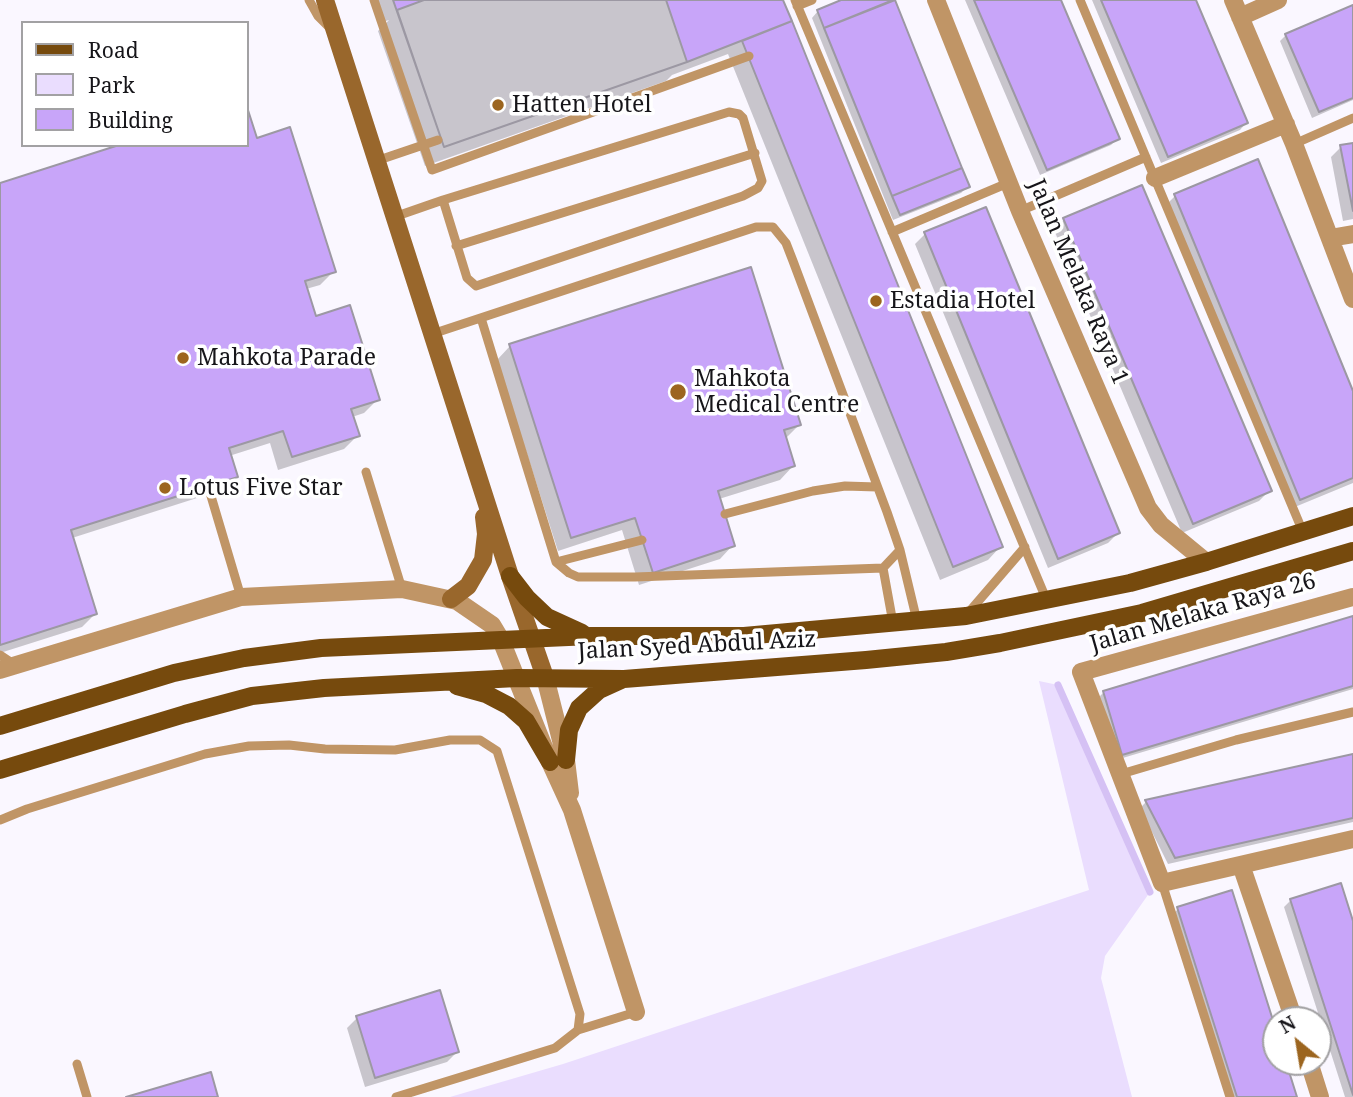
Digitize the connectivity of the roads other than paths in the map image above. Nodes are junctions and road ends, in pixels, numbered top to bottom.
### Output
1 (309, 0) edge
2 (325, 0) edge
3 (374, 0) edge
4 (812, 0) edge
5 (936, 0) edge
6 (1080, 0) edge
7 (1233, 0) edge
8 (1278, 0) edge
9 (796, 3) edge
10 (1240, 17) junction
11 (335, 34) junction
12 (749, 56) dead end
13 (1353, 118) edge
14 (1286, 124) junction
15 (438, 140) dead end
16 (1294, 144) junction
17 (425, 145) junction
18 (755, 153) junction
19 (1146, 157) junction
20 (376, 161) junction
21 (1155, 178) junction
22 (1009, 183) junction
23 (443, 200) junction
24 (1020, 211) junction
25 (394, 217) junction
26 (892, 232) junction
27 (1353, 234) edge
28 (1330, 238) junction
29 (457, 246) junction
30 (1353, 299) edge
31 (481, 318) junction
32 (432, 334) junction
33 (366, 472) dead end
34 (480, 482) junction
35 (208, 486) dead end
36 (877, 486) junction
37 (725, 514) dead end
38 (1353, 516) edge
39 (1303, 532) junction
40 (642, 540) dead end
41 (1025, 547) junction
42 (900, 550) junction
43 (1353, 551) edge
44 (556, 562) junction
45 (1206, 562) junction
46 (883, 568) junction
47 (510, 576) junction
48 (402, 589) junction
49 (242, 597) junction
50 (1353, 597) edge
51 (451, 599) junction
52 (1047, 601) junction
53 (966, 616) junction
54 (918, 621) junction
55 (893, 624) junction
56 (591, 636) junction
57 (533, 638) junction
58 (501, 640) junction
59 (5, 663) edge
60 (545, 677) junction
61 (517, 678) junction
62 (624, 679) junction
63 (438, 682) junction
64 (1353, 712) edge
65 (0, 726) edge
66 (558, 761) junction
67 (0, 770) edge
68 (1121, 774) junction
69 (0, 820) edge
70 (1353, 839) edge
71 (1241, 865) junction
72 (1162, 883) junction
73 (1289, 1006) edge
74 (636, 1013) joint
75 (578, 1030) junction
76 (77, 1064) dead end
77 (1313, 1076) edge
78 (87, 1097) edge
79 (396, 1097) edge
80 (1230, 1097) edge
81 (1321, 1097) edge

1 - 11 lane
2 - 11 main road
3 - 17 lane
4 - 9 lane
5 - 22 street, Jalan Melaka Raya 1
6 - 19 lane
7 - 10 street
8 - 10 street
9 - 26 lane
10 - 14 street
11 - 20 main road
12 - 17 lane
13 - 16 lane
14 - 16 street
14 - 21 street
15 - 17 lane
16 - 28 street
17 - 20 lane
18 - 23 lane
18 - 29 lane
18 - 29 lane
19 - 21 lane
19 - 24 lane
20 - 25 main road
21 - 39 lane
22 - 24 street, Jalan Melaka Raya 1
22 - 26 lane
23 - 25 lane
23 - 29 lane
24 - 45 street, Jalan Melaka Raya 1
25 - 32 main road
26 - 41 lane
27 - 28 street
28 - 30 street
31 - 32 lane
31 - 36 lane
31 - 44 lane
32 - 34 main road
33 - 48 lane
34 - 47 main road
34 - 51 main road
35 - 49 lane
36 - 37 lane
36 - 42 lane
38 - 39 main road, Jalan Syed Abdul Aziz
39 - 45 main road, Jalan Syed Abdul Aziz
40 - 44 lane
41 - 52 lane
41 - 53 lane
42 - 46 lane
42 - 54 lane
43 - 62 main road, Jalan Syed Abdul Aziz
44 - 46 lane
45 - 52 main road, Jalan Syed Abdul Aziz
46 - 55 lane
47 - 56 main road
47 - 57 main road
48 - 49 street
48 - 51 street
49 - 59 street
50 - 68 street, Jalan Melaka Raya 26
51 - 58 street
52 - 53 main road, Jalan Syed Abdul Aziz
53 - 54 main road, Jalan Syed Abdul Aziz
54 - 55 main road, Jalan Syed Abdul Aziz
55 - 56 main road, Jalan Syed Abdul Aziz
56 - 57 main road, Jalan Syed Abdul Aziz
57 - 58 main road, Jalan Syed Abdul Aziz
57 - 60 main road
58 - 61 street
58 - 65 main road, Jalan Syed Abdul Aziz
60 - 61 main road, Jalan Syed Abdul Aziz
60 - 62 main road, Jalan Syed Abdul Aziz
60 - 66 street
61 - 63 main road, Jalan Syed Abdul Aziz
61 - 66 street
62 - 66 main road
63 - 66 main road
63 - 67 main road, Jalan Syed Abdul Aziz
64 - 68 lane
66 - 74 street
68 - 72 street, Jalan Melaka Raya 26
69 - 75 lane
70 - 71 street
71 - 72 street
71 - 73 street
72 - 80 lane
74 - 75 lane
75 - 79 lane
76 - 78 lane
77 - 81 street

